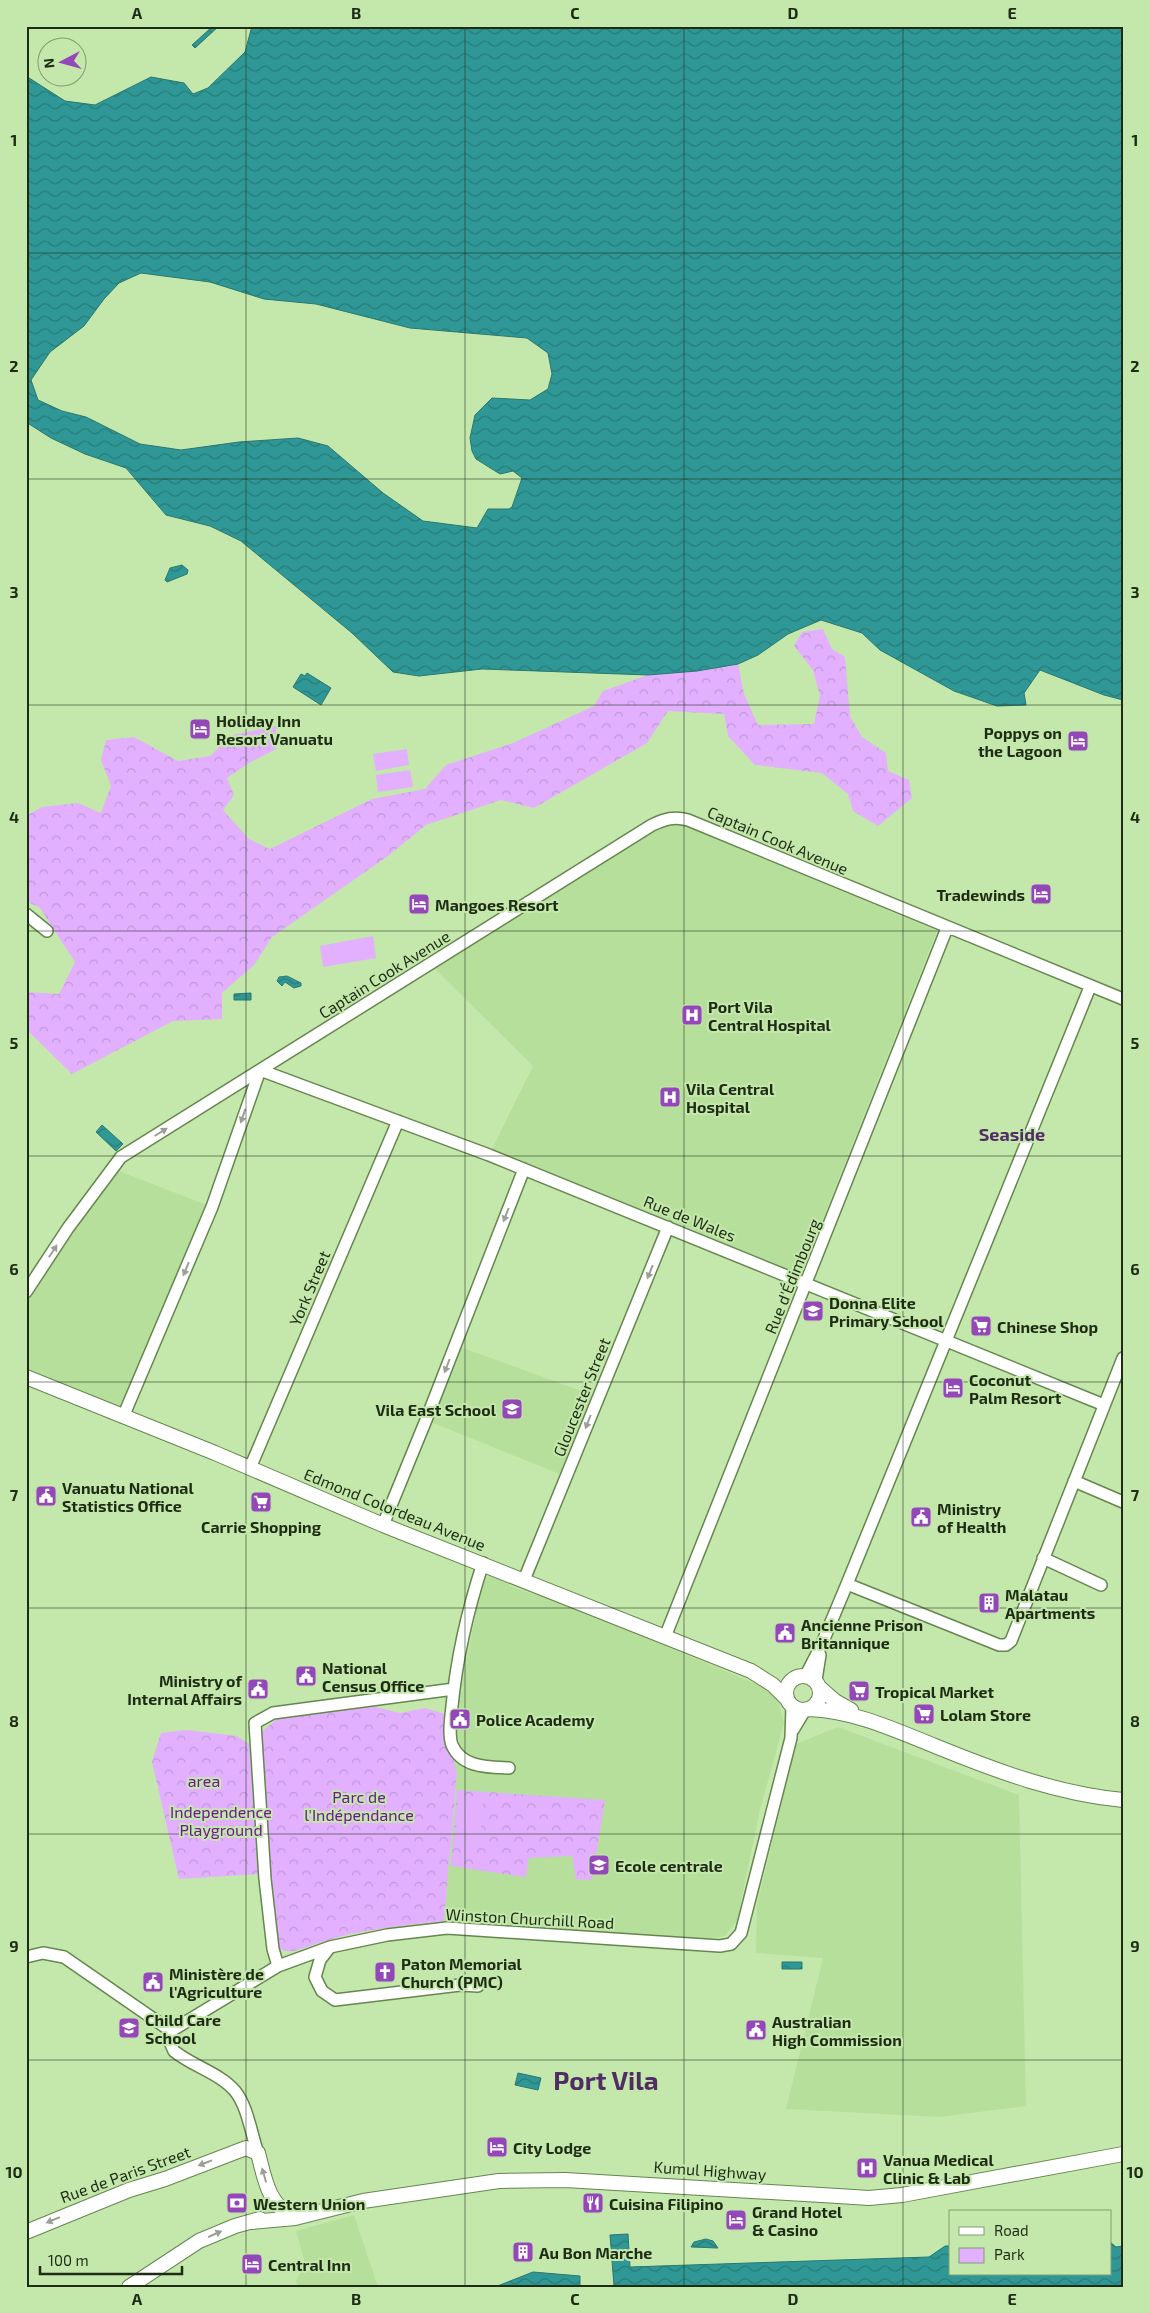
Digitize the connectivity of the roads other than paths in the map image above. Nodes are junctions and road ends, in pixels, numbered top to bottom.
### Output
1 (26, 914) edge
2 (947, 928) junction
3 (47, 931) dead end
4 (1090, 987) junction
5 (1123, 999) edge
6 (260, 1070) junction
7 (398, 1121) junction
8 (524, 1169) junction
9 (668, 1227) junction
10 (807, 1283) junction
11 (26, 1292) edge
12 (947, 1342) junction
13 (1123, 1358) edge
14 (26, 1377) edge
15 (1104, 1405) junction
16 (123, 1417) junction
17 (250, 1468) junction
18 (1074, 1481) junction
19 (1123, 1502) edge
20 (383, 1525) junction
21 (1043, 1558) junction
22 (483, 1563) junction
23 (524, 1580) junction
24 (847, 1584) junction
25 (1101, 1585) dead end
26 (665, 1637) junction
27 (751, 1671) junction
28 (808, 1680) junction
29 (454, 1689) junction
30 (799, 1706) junction
31 (865, 1718) junction
32 (509, 1768) dead end
33 (1123, 1800) edge
34 (330, 1947) junction
35 (26, 1957) edge
36 (278, 1966) junction
37 (478, 1986) dead end
38 (171, 2031) junction
39 (251, 2140) junction
40 (1123, 2154) edge
41 (275, 2203) junction
42 (295, 2218) junction
43 (252, 2222) junction
44 (26, 2232) edge
45 (129, 2287) edge

1 - 3 street
2 - 4 street, Captain Cook Avenue
2 - 6 street, Captain Cook Avenue
2 - 10 street, Rue d'Édimbourg
4 - 5 street, Captain Cook Avenue
4 - 12 street
6 - 7 street, Rue de Wales
11 -> 6 street, Captain Cook Avenue
6 -> 16 street
7 - 8 street, Rue de Wales
7 - 17 street, York Street
8 - 9 street, Rue de Wales
8 -> 20 street
9 - 10 street, Rue de Wales
9 -> 23 street, Gloucester Street
10 - 12 street, Rue de Wales
10 - 26 street, Rue d'Édimbourg
12 - 15 street, Rue de Wales
12 - 24 street
13 - 15 street
14 - 16 street, Edmond Colordeau Avenue
15 - 18 street
16 - 17 street, Edmond Colordeau Avenue
17 - 20 street, Edmond Colordeau Avenue
18 - 19 street
18 - 21 street
20 - 22 street, Edmond Colordeau Avenue
21 - 24 street
21 - 25 street
22 - 23 street, Edmond Colordeau Avenue
22 - 29 street
23 - 26 street, Edmond Colordeau Avenue
24 - 28 street
26 - 27 street, Edmond Colordeau Avenue
27 - 28 street
27 - 30 street
28 - 30 street
28 - 30 street
28 - 31 street
29 - 32 street
29 - 36 street
30 - 31 street
30 - 34 street, Winston Churchill Road
31 - 33 street
34 - 36 street, Winston Churchill Road
34 - 37 street
35 - 38 street
36 - 38 street, Winston Churchill Road
38 - 39 street
41 -> 39 street
39 -> 44 street, Rue de Paris Street
40 - 42 street, Kumul Highway
41 - 42 street
41 - 43 street
42 - 43 street, Kumul Highway
45 -> 43 street

